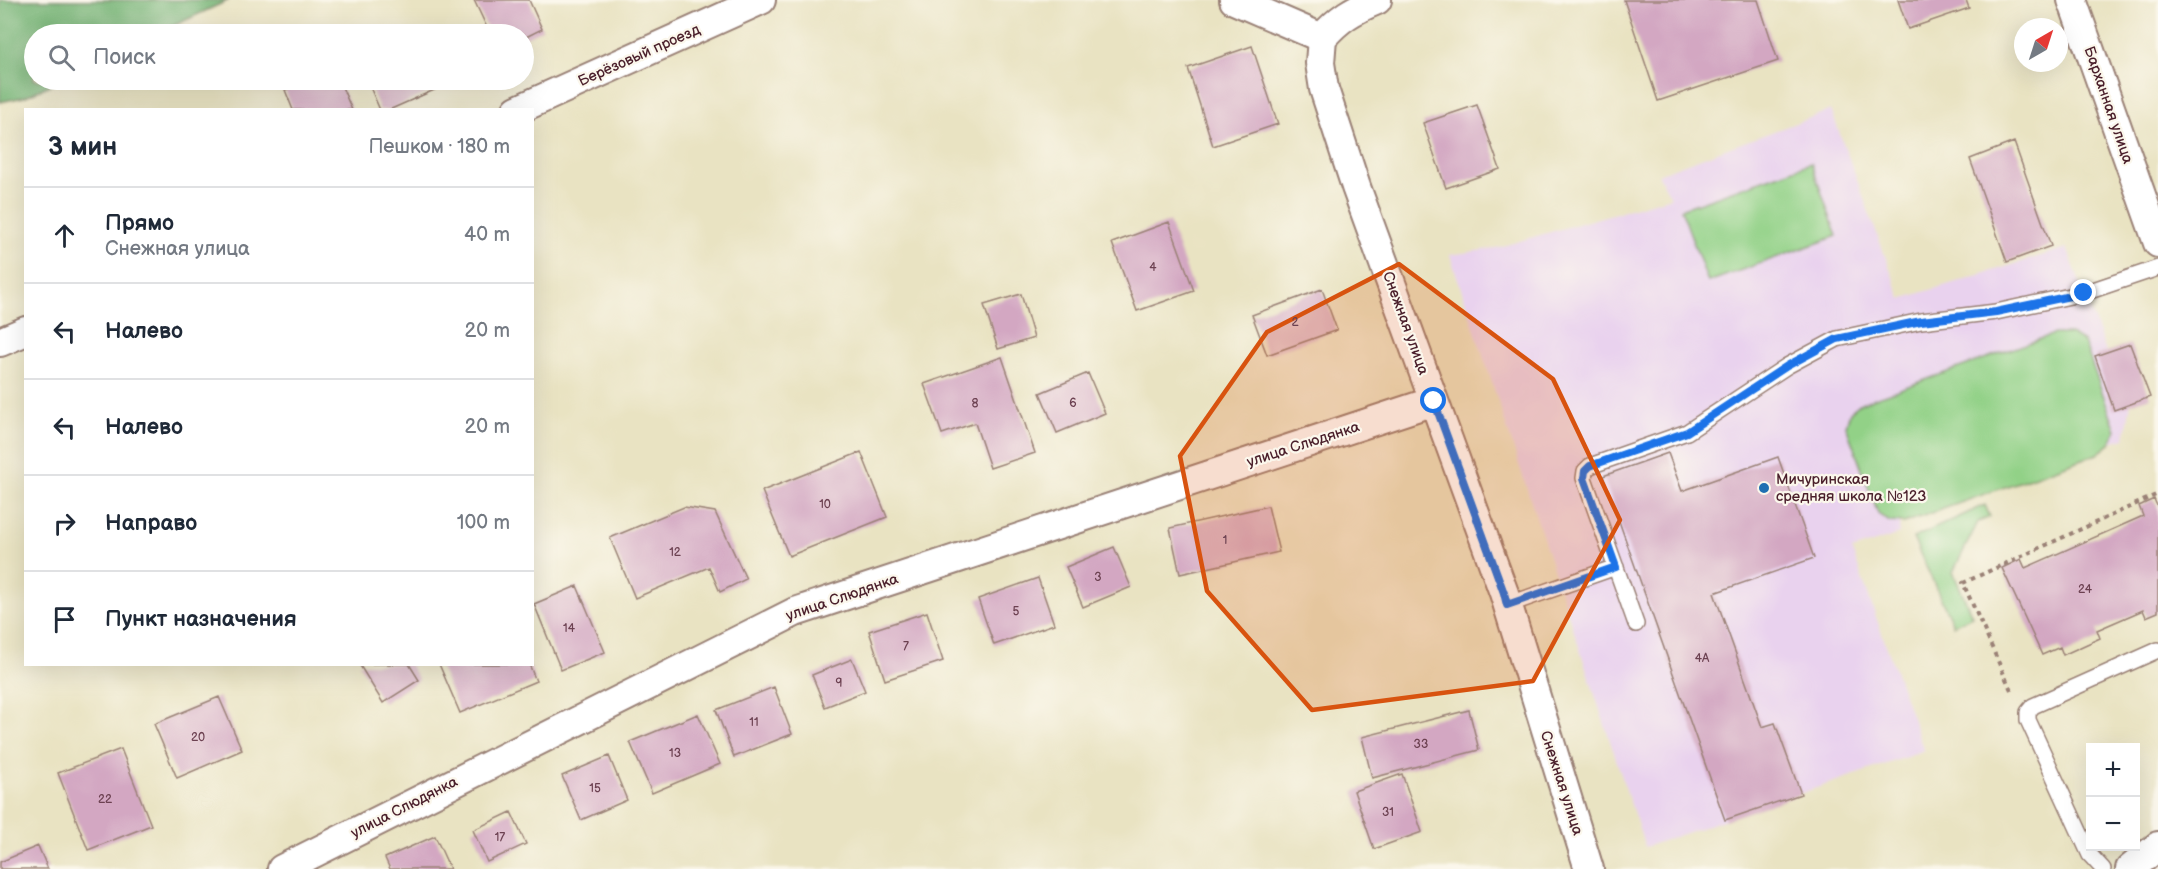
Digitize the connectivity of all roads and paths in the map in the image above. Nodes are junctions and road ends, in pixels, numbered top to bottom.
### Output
1 (761, 0) edge
2 (1234, 0) edge
3 (1377, 0) edge
4 (2072, 0) edge
5 (1322, 38) junction
6 (521, 108) edge
7 (2158, 243) edge
8 (2158, 268) edge
9 (24, 332) edge
10 (0, 342) edge
11 (1434, 401) junction
12 (2158, 494) edge
13 (1616, 567) junction
14 (1507, 605) junction
15 (1636, 624) dead end
16 (2158, 650) edge
17 (2028, 712) junction
18 (2158, 846) edge
19 (282, 869) edge
20 (1589, 869) edge
21 (2103, 869) edge
22 (2130, 869) edge

1 - 6 street, Берёзовый проезд
2 - 5 street
3 - 5 street
4 - 7 street, Барханная улица
5 - 11 street, Снежная улица
8 - 13 lane
9 - 10 street
11 - 14 street, Снежная улица
11 - 19 street, улица Слюдянка
12 - 17 path
13 - 14 lane
13 - 15 lane
14 - 20 street, Снежная улица
16 - 17 lane
17 - 21 lane
18 - 22 street

